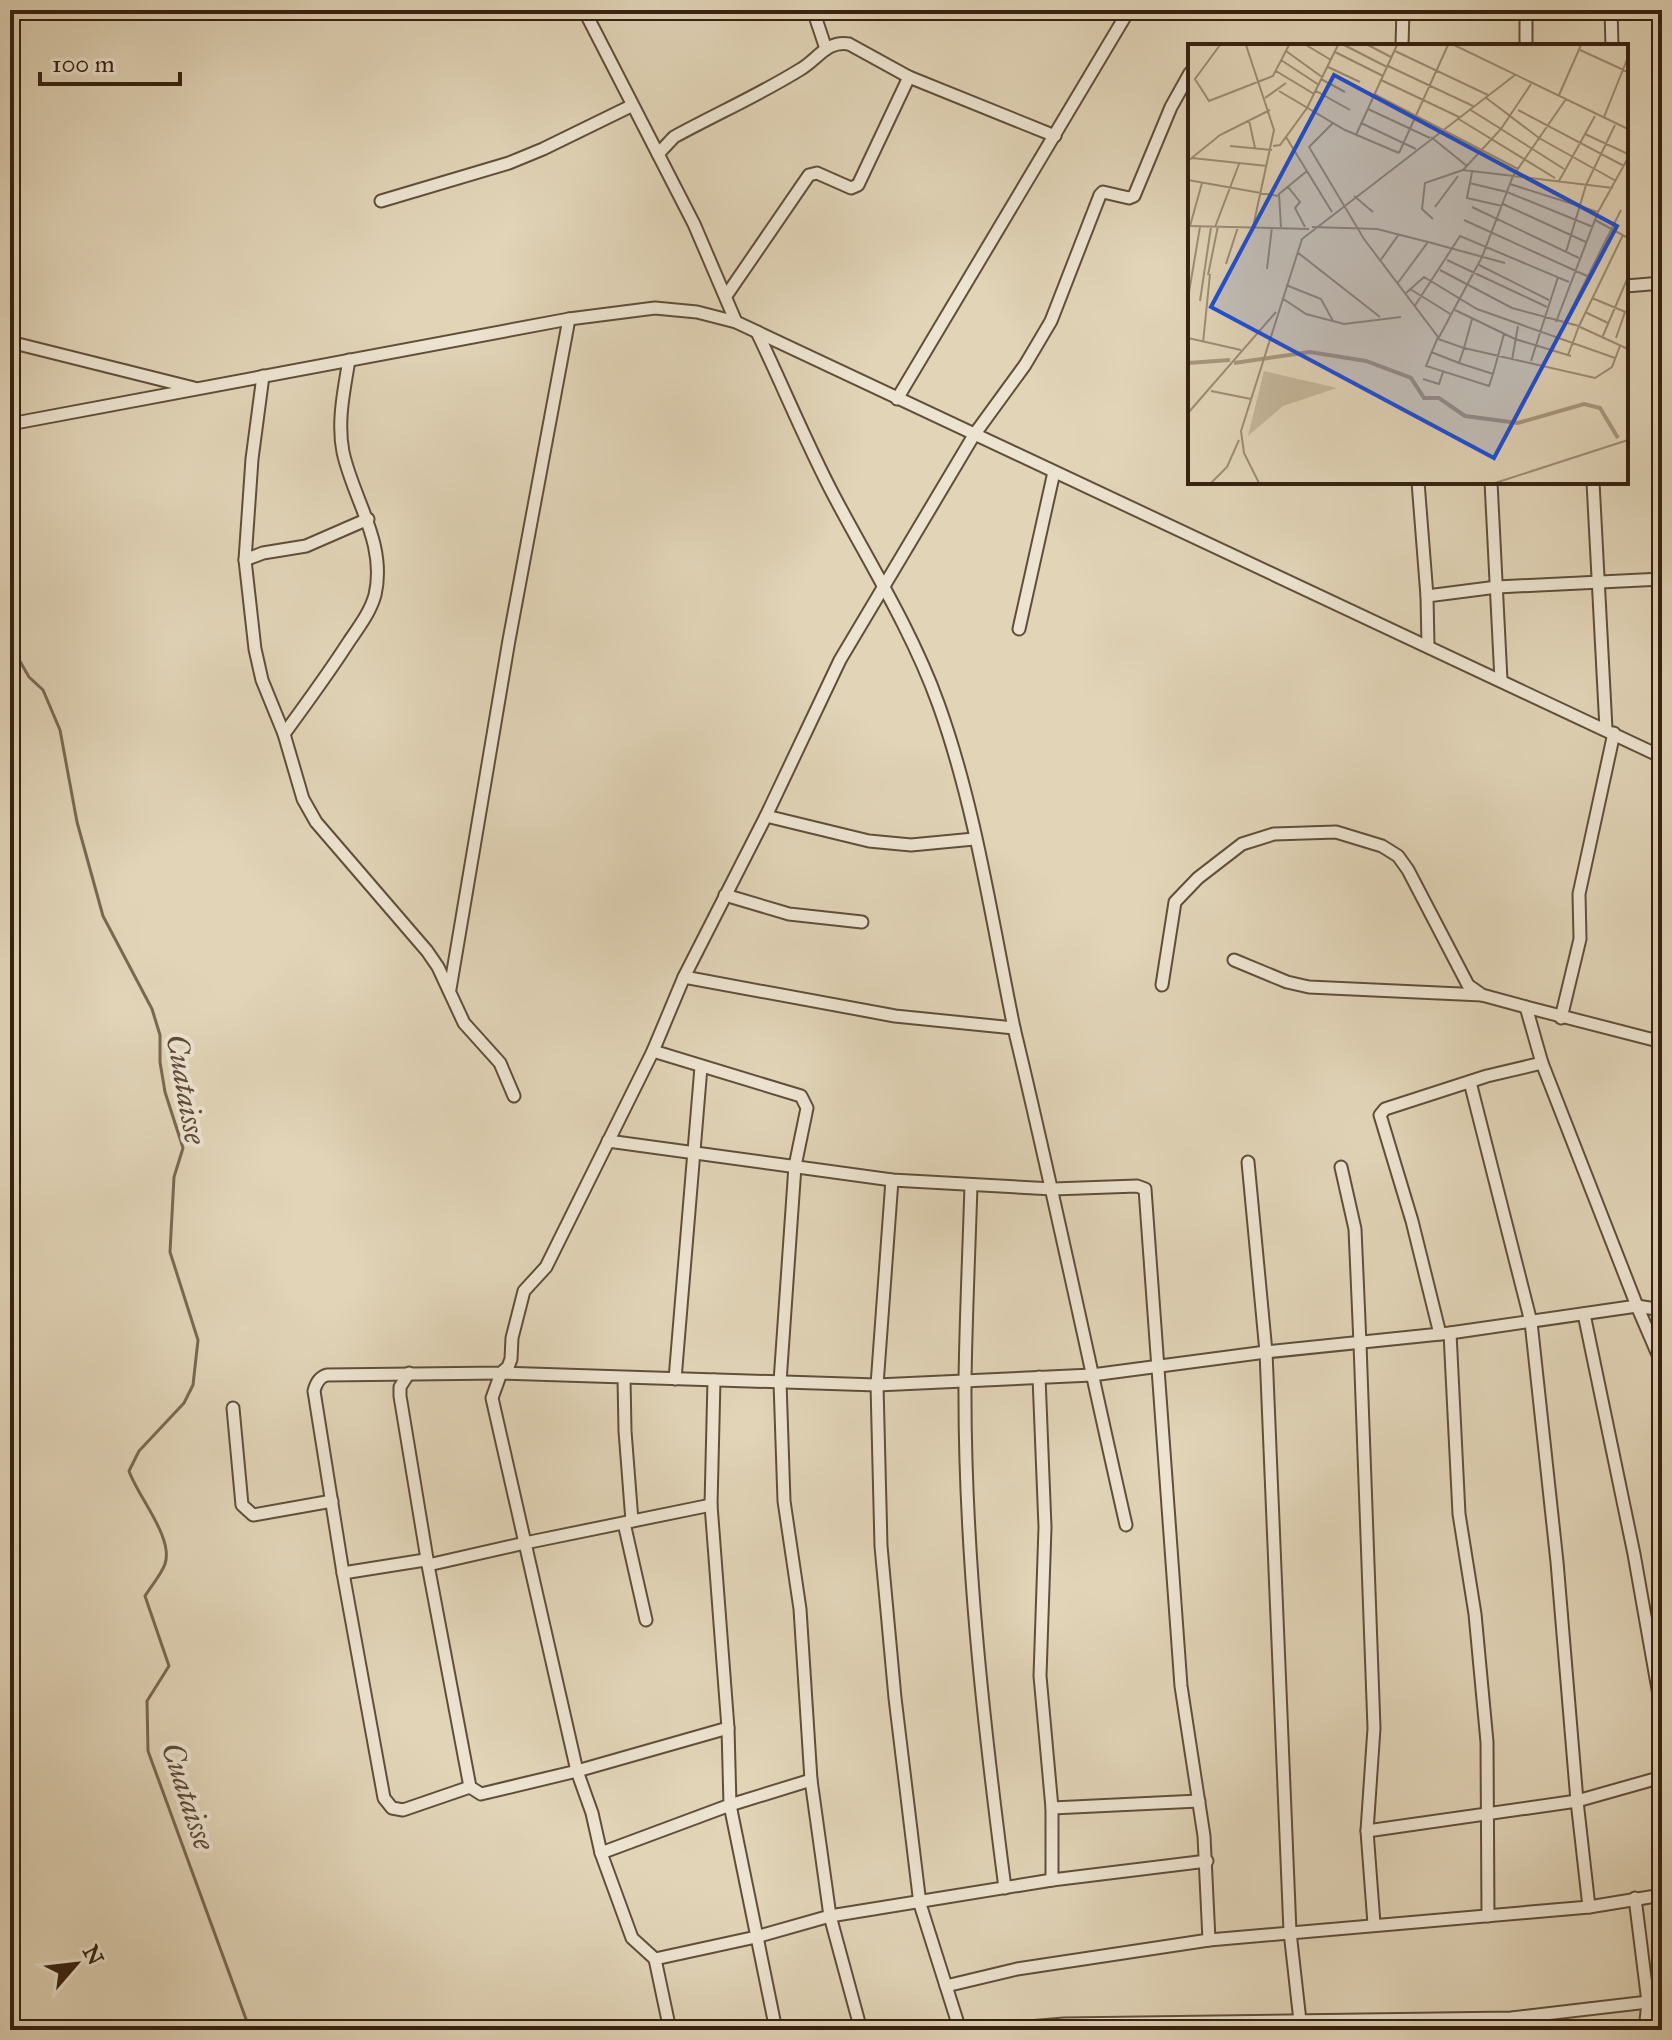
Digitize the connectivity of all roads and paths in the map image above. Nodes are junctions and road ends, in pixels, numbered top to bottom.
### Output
1 (584, 10) edge
2 (813, 10) edge
3 (1129, 10) edge
4 (1403, 10) edge
5 (1526, 10) edge
6 (1611, 10) edge
7 (1402, 44) edge
8 (1526, 44) edge
9 (1612, 44) edge
10 (826, 49) junction
11 (909, 77) junction
12 (1188, 77) edge
13 (631, 106) junction
14 (1055, 136) junction
15 (658, 154) junction
16 (381, 201) dead end
17 (1662, 283) edge
18 (1628, 286) edge
19 (726, 296) junction
20 (569, 319) junction
21 (736, 322) junction
22 (757, 331) junction
23 (10, 342) edge
24 (349, 360) junction
25 (263, 376) junction
26 (199, 389) junction
27 (897, 399) junction
28 (10, 424) edge
29 (974, 435) junction
30 (1054, 472) junction
31 (1418, 484) edge
32 (1491, 484) edge
33 (1593, 484) edge
34 (368, 519) junction
35 (245, 560) junction
36 (1662, 579) edge
37 (1598, 582) junction
38 (1497, 587) junction
39 (883, 590) junction
40 (1427, 596) junction
41 (1019, 629) dead end
42 (1428, 646) junction
43 (1501, 680) junction
44 (1610, 731) junction
45 (284, 734) junction
46 (1662, 757) edge
47 (766, 816) junction
48 (974, 839) junction
49 (725, 895) junction
50 (862, 922) dead end
51 (1234, 960) dead end
52 (684, 977) junction
53 (1162, 985) dead end
54 (450, 990) junction
55 (1482, 995) junction
56 (1526, 1007) junction
57 (1561, 1018) junction
58 (1014, 1028) junction
59 (1662, 1042) edge
60 (653, 1051) junction
61 (1542, 1063) junction
62 (701, 1067) junction
63 (1470, 1082) junction
64 (514, 1096) dead end
65 (608, 1141) junction
66 (695, 1154) junction
67 (1248, 1162) dead end
68 (795, 1166) junction
69 (1341, 1167) dead end
70 (892, 1180) junction
71 (971, 1185) junction
72 (1053, 1189) junction
73 (1637, 1306) junction
74 (1662, 1310) edge
75 (1584, 1314) junction
76 (1531, 1322) junction
77 (1445, 1334) junction
78 (1360, 1344) junction
79 (1266, 1352) junction
80 (1662, 1364) edge
81 (1159, 1367) junction
82 (409, 1373) junction
83 (501, 1373) junction
84 (1092, 1375) junction
85 (1039, 1377) junction
86 (624, 1378) junction
87 (675, 1379) junction
88 (714, 1380) junction
89 (965, 1381) junction
90 (780, 1382) junction
91 (877, 1385) junction
92 (233, 1408) dead end
93 (332, 1501) junction
94 (711, 1505) junction
95 (628, 1522) junction
96 (1126, 1525) dead end
97 (525, 1543) junction
98 (426, 1562) junction
99 (343, 1573) junction
100 (646, 1620) dead end
101 (1662, 1712) edge
102 (728, 1728) junction
103 (577, 1771) junction
104 (1662, 1777) edge
105 (811, 1780) junction
106 (470, 1787) junction
107 (1199, 1801) junction
108 (1577, 1801) junction
109 (730, 1805) junction
110 (1052, 1808) junction
111 (1486, 1812) junction
112 (1367, 1831) junction
113 (601, 1853) junction
114 (1207, 1861) junction
115 (1052, 1880) junction
116 (1005, 1888) junction
117 (1662, 1895) edge
118 (1635, 1898) junction
119 (920, 1904) junction
120 (1589, 1907) junction
121 (830, 1916) junction
122 (1488, 1916) junction
123 (1374, 1924) junction
124 (1290, 1932) junction
125 (756, 1937) junction
126 (1209, 1940) junction
127 (655, 1959) junction
128 (946, 1986) junction
129 (1648, 2002) junction
130 (1662, 2003) edge
131 (1300, 2021) junction
132 (670, 2030) edge
133 (776, 2030) edge
134 (861, 2030) edge
135 (960, 2030) edge
136 (992, 2030) edge
137 (1645, 2030) edge

1 - 13 street
2 - 10 street
3 - 14 street
4 - 7 street
5 - 8 street
6 - 9 street
10 - 11 street
10 - 15 street
11 - 14 street
11 - 19 street
12 - 29 street
13 - 15 street
13 - 16 street
14 - 27 street
15 - 19 street
17 - 18 street
19 - 21 street
20 - 21 street
20 - 24 street
20 - 54 street
21 - 22 street
22 - 27 street
22 - 39 street
23 - 26 street
24 - 25 street
24 - 34 street
25 - 26 street
25 - 35 street
26 - 28 street
27 - 29 street
29 - 30 street
29 - 39 street
30 - 41 street
30 - 42 street
31 - 40 street
32 - 38 street
33 - 37 street
34 - 35 street
34 - 45 street
35 - 45 street
36 - 37 street
37 - 38 street
37 - 44 street
38 - 40 street
38 - 43 street
39 - 47 street
39 - 48 street
40 - 42 street
42 - 43 street
43 - 44 street
44 - 46 street
44 - 57 street
45 - 54 street
47 - 48 street
47 - 49 street
48 - 58 street
49 - 50 street
49 - 52 street
51 - 55 street
52 - 58 street
52 - 60 street
53 - 55 street
54 - 64 street
55 - 56 street
56 - 57 street
56 - 61 street
57 - 59 street
58 - 72 street
60 - 62 street
60 - 65 street
61 - 63 street
61 - 73 street
62 - 66 street
62 - 68 street
63 - 76 street
63 - 77 street
65 - 66 street
65 - 83 street
66 - 68 street
66 - 87 street
67 - 79 street
68 - 70 street
68 - 90 street
69 - 78 street
70 - 71 street
70 - 91 street
71 - 72 street
71 - 89 street
72 - 81 street
72 - 84 street
73 - 74 street
73 - 75 street
73 - 80 street
75 - 76 street
75 - 101 street
76 - 77 street
76 - 108 street
77 - 78 street
77 - 111 street
78 - 79 street
78 - 112 street
79 - 81 street
79 - 124 street
81 - 84 street
81 - 107 street
82 - 83 street
82 - 93 street
82 - 98 street
83 - 86 street
83 - 97 street
84 - 85 street
84 - 96 street
85 - 89 street
85 - 110 street
86 - 87 street
86 - 95 street
87 - 88 street
88 - 90 street
88 - 94 street
89 - 91 street
89 - 116 street
90 - 91 street
90 - 105 street
91 - 119 street
92 - 93 street
93 - 99 street
94 - 95 street
94 - 102 street
95 - 97 street
95 - 100 street
97 - 98 street
97 - 103 street
98 - 99 street
98 - 106 street
99 - 106 street
102 - 103 street
102 - 109 street
103 - 106 street
103 - 113 street
104 - 108 street
105 - 109 street
105 - 121 street
107 - 110 street
107 - 114 street
108 - 111 street
108 - 120 street
109 - 113 street
109 - 125 street
110 - 115 street
111 - 112 street
111 - 122 street
112 - 123 street
113 - 127 street
114 - 115 street
114 - 126 street
115 - 116 street
116 - 119 street
117 - 118 street
118 - 120 street
118 - 129 street
119 - 121 street
119 - 128 street
120 - 122 street
121 - 125 street
121 - 134 street
122 - 123 street
123 - 124 street
124 - 126 street
124 - 131 street
125 - 127 street
125 - 133 street
126 - 128 street
127 - 132 street
128 - 135 street
129 - 130 street
129 - 131 street
129 - 137 street
131 - 136 street

